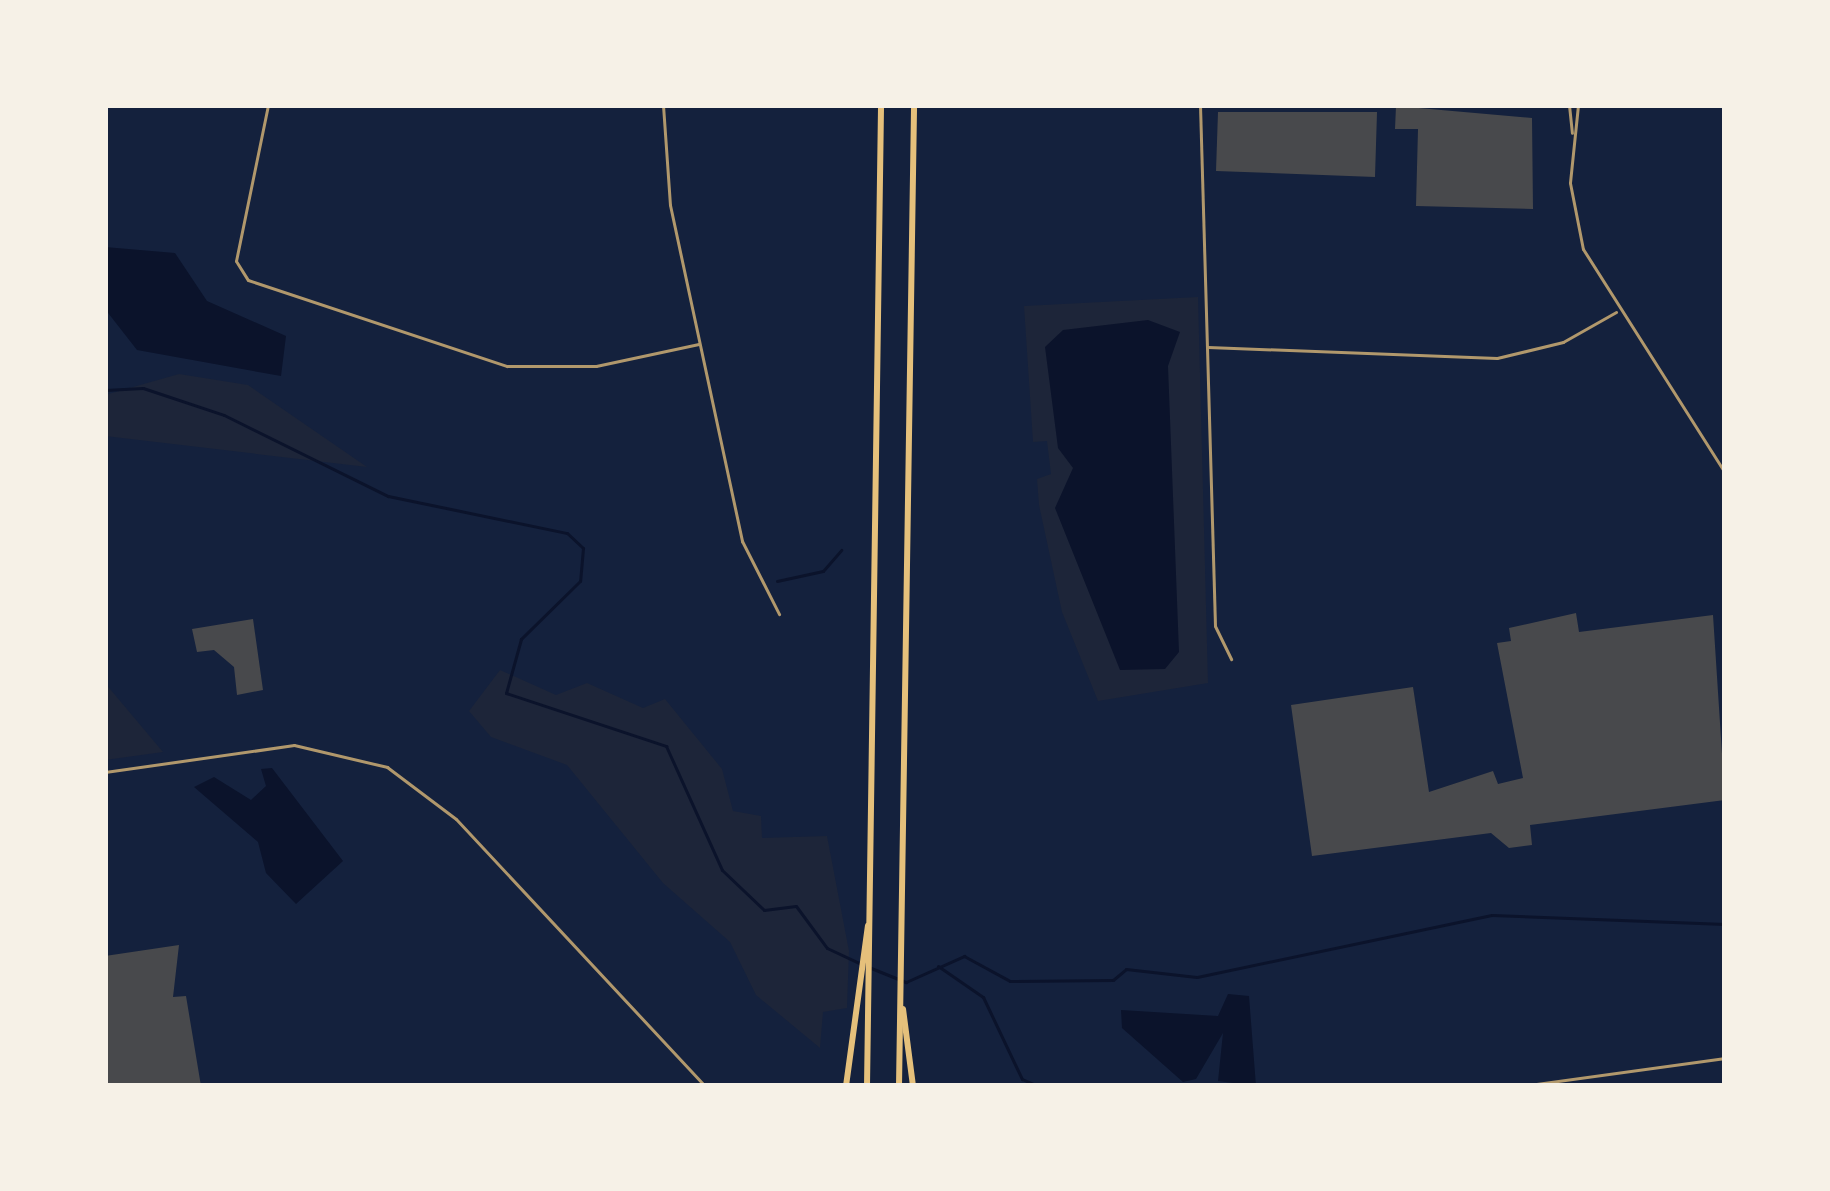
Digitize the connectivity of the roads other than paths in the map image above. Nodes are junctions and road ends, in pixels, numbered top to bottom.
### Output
1 (268, 105) edge
2 (663, 105) edge
3 (880, 105) edge
4 (914, 105) edge
5 (1200, 105) edge
6 (1569, 105) edge
7 (1578, 105) edge
8 (1573, 135) junction
9 (1616, 312) junction
10 (699, 344) junction
11 (1208, 347) junction
12 (1725, 473) edge
13 (779, 614) dead end
14 (1231, 658) dead end
15 (105, 772) edge
16 (870, 922) junction
17 (901, 1006) junction
18 (1725, 1058) edge
19 (705, 1086) edge
20 (846, 1086) edge
21 (867, 1086) edge
22 (899, 1086) edge
23 (913, 1086) edge
24 (1521, 1086) edge

1 - 10 street
2 - 10 street
3 - 16 highway
4 - 17 highway
5 - 11 street
6 - 8 street
7 - 8 street
8 - 9 street
9 - 11 street
9 - 12 street
10 - 13 street
11 - 14 street
15 - 19 street
16 - 20 highway
16 - 21 highway
17 - 22 highway
17 - 23 highway
18 - 24 street

